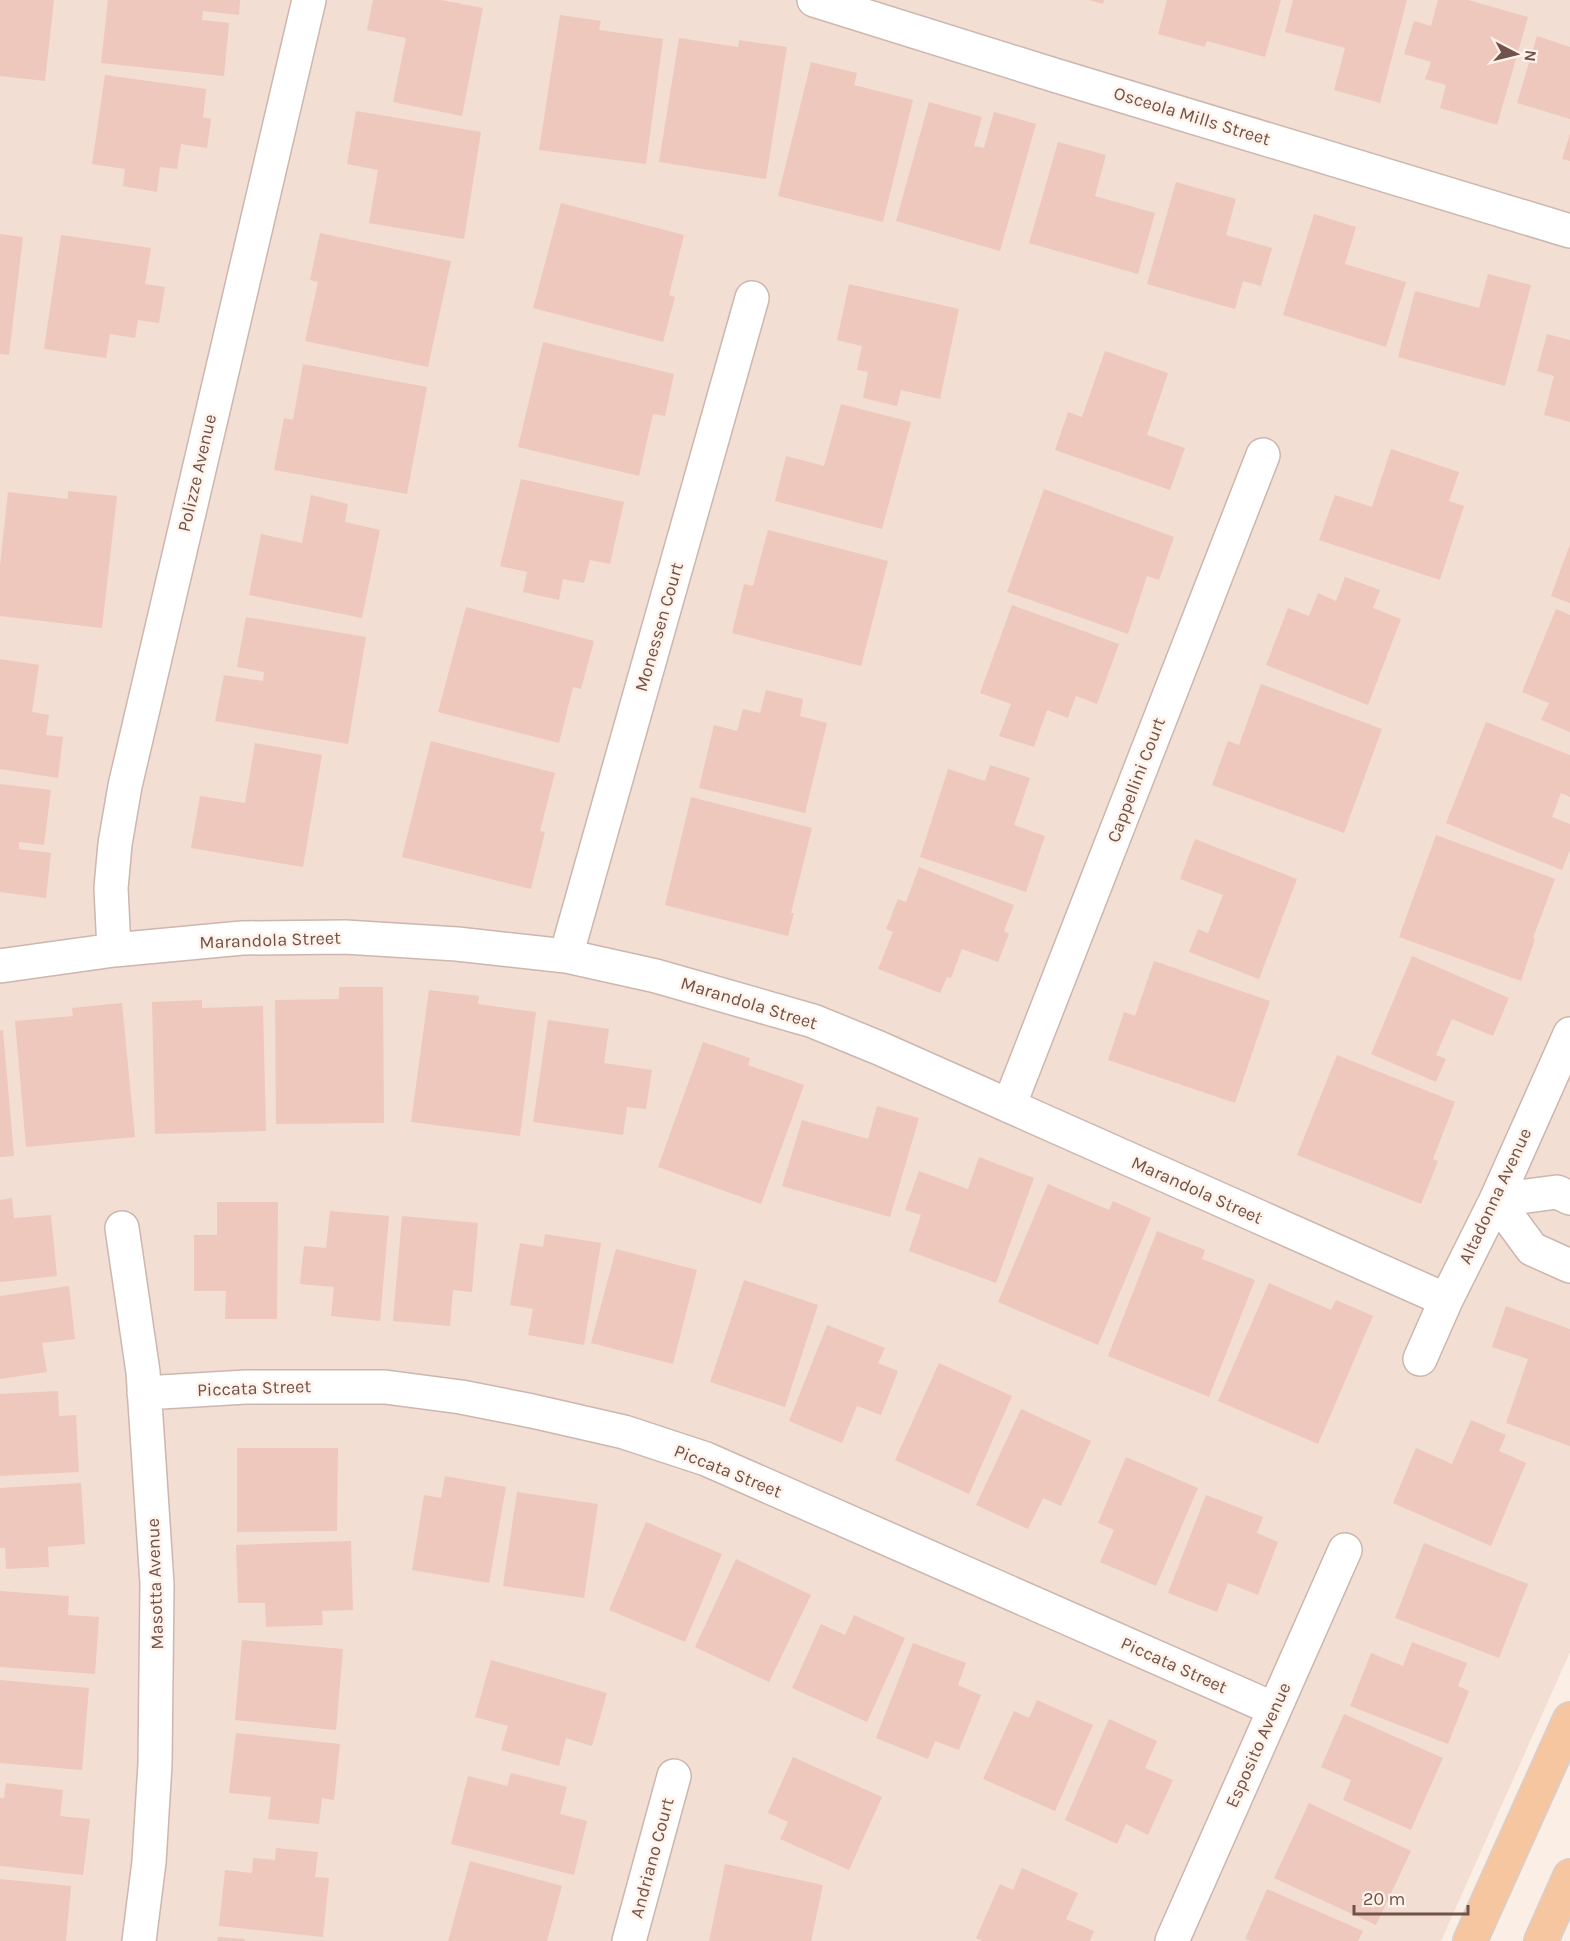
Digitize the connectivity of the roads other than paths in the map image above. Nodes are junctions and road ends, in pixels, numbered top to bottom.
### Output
1 (309, 0) edge
2 (814, 0) edge
3 (1570, 231) edge
4 (752, 298) dead end
5 (1263, 455) dead end
6 (114, 950) junction
7 (566, 956) junction
8 (0, 966) edge
9 (1570, 1034) edge
10 (1009, 1106) junction
11 (1570, 1198) edge
12 (1496, 1200) junction
13 (122, 1228) dead end
14 (1570, 1266) edge
15 (1446, 1300) junction
16 (1420, 1359) dead end
17 (144, 1394) junction
18 (1345, 1550) dead end
19 (1274, 1709) junction
20 (1570, 1719) edge
21 (674, 1776) dead end
22 (1570, 1876) edge
23 (139, 1941) edge
24 (629, 1941) edge
25 (1172, 1941) edge
26 (1470, 1941) edge
27 (1541, 1941) edge

1 - 6 street, Polizze Avenue
2 - 3 street, Osceola Mills Street
4 - 7 street, Monessen Court
5 - 10 street, Cappellini Court
6 - 7 street, Marandola Street
6 - 8 street, Marandola Street
7 - 10 street, Marandola Street
9 - 12 street, Altadonna Avenue
10 - 15 street, Marandola Street
11 - 12 street
12 - 14 street
12 - 15 street, Altadonna Avenue
13 - 17 street, Masotta Avenue
15 - 16 street, Altadonna Avenue
17 - 19 street, Piccata Street
17 - 23 street, Masotta Avenue
18 - 19 street, Esposito Avenue
19 - 25 street, Esposito Avenue
20 - 26 main road
21 - 24 street, Andriano Court
22 - 27 main road

